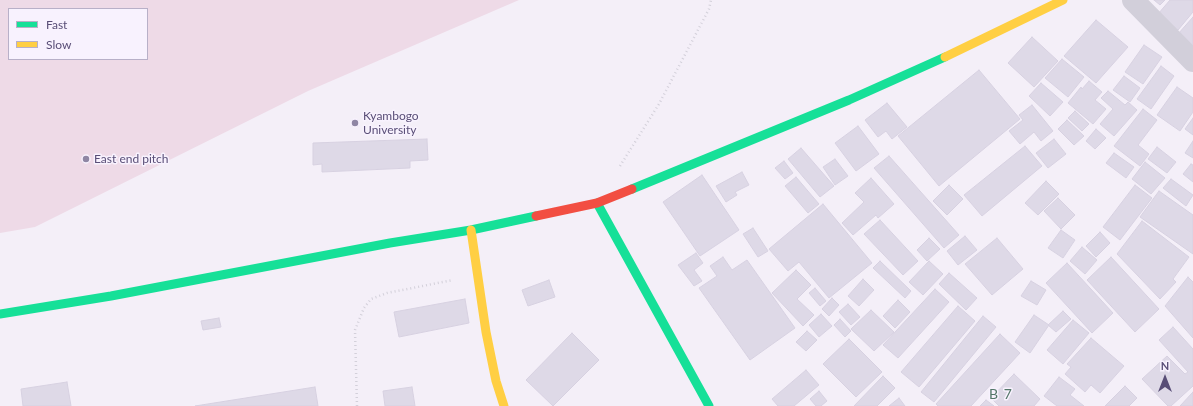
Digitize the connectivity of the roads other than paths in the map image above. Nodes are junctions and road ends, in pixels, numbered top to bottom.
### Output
1 (1063, 0) edge
2 (1133, 0) edge
3 (1193, 61) edge
4 (596, 203) junction
5 (471, 230) junction
6 (0, 314) edge
7 (504, 406) edge
8 (708, 406) edge

1 - 4 street
2 - 3 street
4 - 5 street
4 - 8 street
5 - 6 street
5 - 7 street

